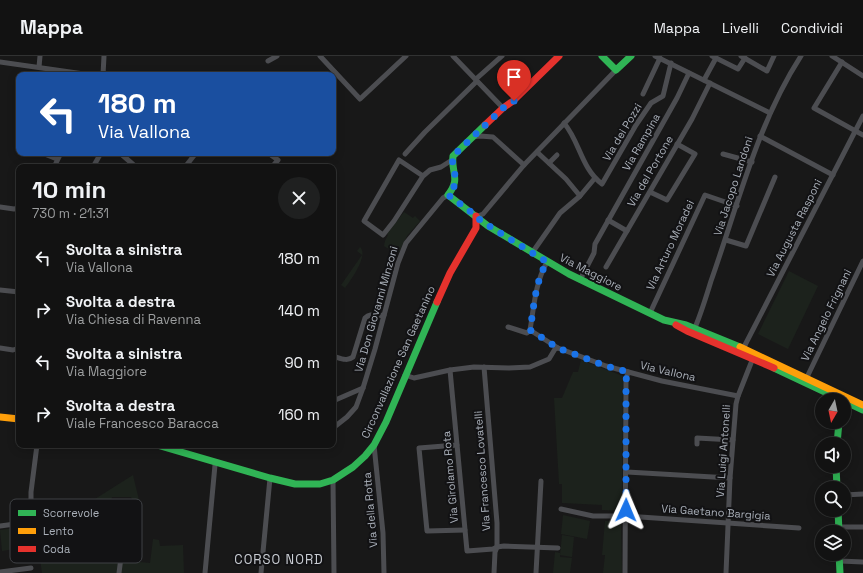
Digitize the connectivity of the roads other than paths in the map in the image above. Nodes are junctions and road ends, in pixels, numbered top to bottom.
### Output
1 (40, 56) edge
2 (104, 56) edge
3 (277, 56) edge
4 (320, 56) edge
5 (406, 56) edge
6 (453, 56) edge
7 (502, 56) edge
8 (559, 56) edge
9 (602, 56) edge
10 (631, 56) edge
11 (774, 56) edge
12 (801, 56) edge
13 (832, 56) edge
14 (658, 57) edge
15 (714, 57) edge
16 (743, 57) edge
17 (268, 61) dead end
18 (0, 62) edge
19 (842, 62) junction
20 (671, 63) junction
21 (39, 67) junction
22 (616, 70) junction
23 (53, 72) edge
24 (103, 72) edge
25 (335, 72) edge
26 (336, 73) edge
27 (690, 73) junction
28 (863, 76) edge
29 (477, 80) junction
30 (704, 80) junction
31 (710, 84) junction
32 (643, 94) dead end
33 (503, 108) junction
34 (770, 113) junction
35 (863, 116) edge
36 (564, 123) junction
37 (856, 131) junction
38 (863, 135) edge
39 (760, 136) junction
40 (472, 137) junction
41 (678, 144) junction
42 (537, 152) junction
43 (405, 154) dead end
44 (723, 154) dead end
45 (557, 155) dead end
46 (48, 156) edge
47 (59, 156) edge
48 (123, 156) edge
49 (194, 156) edge
50 (272, 156) edge
51 (57, 160) junction
52 (452, 160) junction
53 (752, 162) junction
54 (549, 163) junction
55 (55, 164) edge
56 (133, 164) edge
57 (187, 164) edge
58 (275, 164) edge
59 (524, 165) junction
60 (833, 175) junction
61 (423, 176) junction
62 (775, 177) dead end
63 (595, 178) junction
64 (650, 192) junction
65 (448, 195) junction
66 (580, 196) junction
67 (737, 206) junction
68 (0, 207) edge
69 (16, 209) edge
70 (483, 214) junction
71 (475, 215) junction
72 (608, 220) junction
73 (488, 226) junction
74 (476, 228) junction
75 (627, 231) junction
76 (726, 240) junction
77 (532, 253) junction
78 (863, 261) edge
79 (547, 262) junction
80 (606, 267) dead end
81 (580, 280) junction
82 (0, 290) edge
83 (16, 292) edge
84 (650, 313) junction
85 (384, 315) junction
86 (508, 327) dead end
87 (530, 330) junction
88 (692, 330) junction
89 (0, 348) edge
90 (558, 348) junction
91 (16, 349) edge
92 (744, 351) junction
93 (336, 357) edge
94 (753, 358) junction
95 (778, 364) junction
96 (484, 367) junction
97 (450, 370) junction
98 (628, 372) junction
99 (405, 376) junction
100 (807, 380) junction
101 (363, 388) junction
102 (830, 393) edge
103 (833, 393) edge
104 (738, 396) junction
105 (336, 400) edge
106 (851, 402) edge
107 (851, 404) edge
108 (863, 405) edge
109 (863, 410) edge
110 (0, 417) edge
111 (16, 419) edge
112 (336, 426) edge
113 (733, 440) junction
114 (697, 444) dead end
115 (457, 445) junction
116 (374, 446) junction
117 (37, 448) edge
118 (167, 448) edge
119 (216, 462) junction
120 (627, 472) junction
121 (270, 478) junction
122 (730, 478) junction
123 (334, 480) junction
124 (541, 481) dead end
125 (863, 494) edge
126 (851, 495) edge
127 (31, 499) edge
128 (561, 509) dead end
129 (626, 516) junction
130 (728, 523) junction
131 (10, 525) edge
132 (0, 526) edge
133 (863, 527) edge
134 (799, 528) dead end
135 (851, 528) edge
136 (465, 530) junction
137 (497, 547) junction
138 (537, 547) junction
139 (558, 548) dead end
140 (851, 560) edge
141 (840, 561) edge
142 (863, 562) edge
143 (120, 563) edge
144 (31, 568) dead end
145 (0, 572) edge
146 (119, 573) edge
147 (204, 573) edge
148 (261, 573) edge
149 (334, 573) edge
150 (384, 573) edge
151 (494, 573) edge
152 (536, 573) edge
153 (625, 573) edge
154 (631, 573) edge
155 (726, 573) edge
156 (840, 573) edge

1 - 21 street
2 - 24 street
3 - 17 street
4 - 25 street
5 - 26 street
6 - 29 street
7 - 29 street
8 - 33 street
9 - 22 street
10 - 22 street
11 - 16 street
12 - 34 street, Via Jacopo Landoni
13 - 19 street
14 - 20 street
14 - 32 street
15 - 16 street
15 - 30 street
18 - 21 street
19 - 28 street
19 - 37 street
20 - 27 street
20 - 63 street, Via dei Pozzi
21 - 23 street
22 - 36 street
27 - 30 street
27 - 72 street, Via Rampina
29 - 33 street
29 - 43 street
30 - 31 street
31 - 34 street
31 - 41 street, Via del Portone
33 - 40 street
34 - 39 street, Via Jacopo Landoni
35 - 37 street, Via Augusta Rasponi
36 - 42 street
36 - 63 street
37 - 38 street
37 - 60 street, Via Augusta Rasponi
39 - 53 street, Via Jacopo Landoni
39 - 60 street
40 - 52 street
40 - 59 street
41 - 64 street, Via del Portone
41 - 64 street
42 - 54 street
42 - 59 street
44 - 53 street
45 - 54 street
46 - 51 street
47 - 51 street
48 - 56 street
49 - 57 street
50 - 58 street
51 - 55 street
52 - 61 street
52 - 65 street
53 - 67 street, Via Jacopo Landoni
54 - 66 street
59 - 70 street
60 - 92 street, Via Augusta Rasponi
61 - 61 street
62 - 76 street
63 - 66 street
64 - 75 street, Via del Portone
65 - 71 street, Via Maggiore
65 - 85 street, Via Don Giovanni Minzoni
66 - 77 street
67 - 76 street, Via Jacopo Landoni
67 - 84 street, Via Arturo Moradei
68 - 69 street
70 - 71 street
70 - 73 street
71 - 73 street, Via Maggiore
71 - 74 street
72 - 75 street
72 - 81 street, Via Rampina
73 - 74 street
73 - 77 street, Via Maggiore
74 - 99 street, Circonvallazione San Gaetanino
75 - 80 street, Via del Portone
76 - 88 street, Via Jacopo Landoni
77 - 79 street, Via Maggiore
78 - 100 street, Via Angelo Frignani
79 - 81 street, Via Maggiore
79 - 87 street
81 - 84 street, Via Maggiore
82 - 83 street
84 - 88 street, Via Maggiore
85 - 93 street
85 - 101 street, Via Don Giovanni Minzoni
86 - 87 street
87 - 90 street, Via Vallona
88 - 92 street, Via Maggiore
89 - 91 street
90 - 96 street
90 - 98 street, Via Vallona
92 - 94 street, Via Maggiore
92 - 95 street, Via Maggiore
94 - 95 street
94 - 100 street, Via Maggiore
94 - 104 street, Via Luigi Antonelli
95 - 100 street, Via Maggiore
96 - 97 street
96 - 137 street, Via Francesco Lovatelli
97 - 99 street
97 - 115 street, Via Girolamo Rota
98 - 104 street, Via Vallona
98 - 120 street
99 - 116 street, Circonvallazione San Gaetanino
100 - 102 street, Via Maggiore
100 - 103 street, Via Maggiore
101 - 105 street, Via Don Giovanni Minzoni
101 - 112 street
104 - 113 street, Via Luigi Antonelli
106 - 108 street
107 - 109 street
110 - 111 street
113 - 114 street
113 - 122 street, Via Luigi Antonelli
115 - 136 street, Via Girolamo Rota
115 - 136 street
116 - 123 street, Circonvallazione San Gaetanino
116 - 150 street, Via della Rotta
117 - 127 street
118 - 119 street, Circonvallazione San Gaetanino
119 - 121 street, Circonvallazione San Gaetanino
119 - 147 street
120 - 122 street
120 - 129 street
121 - 123 street, Circonvallazione San Gaetanino
121 - 148 street
122 - 130 street, Via Luigi Antonelli
123 - 149 street
124 - 138 street
125 - 126 street
128 - 129 street, Via Gaetano Bargigia
129 - 130 street, Via Gaetano Bargigia
129 - 153 street
130 - 134 street, Via Gaetano Bargigia
130 - 155 street, Via Luigi Antonelli
131 - 132 street
133 - 135 street
136 - 137 street, Via Girolamo Rota
137 - 138 street
137 - 151 street, Via Francesco Lovatelli
138 - 139 street
138 - 152 street
140 - 142 street
141 - 156 street
143 - 146 street
144 - 145 street
153 - 154 street

